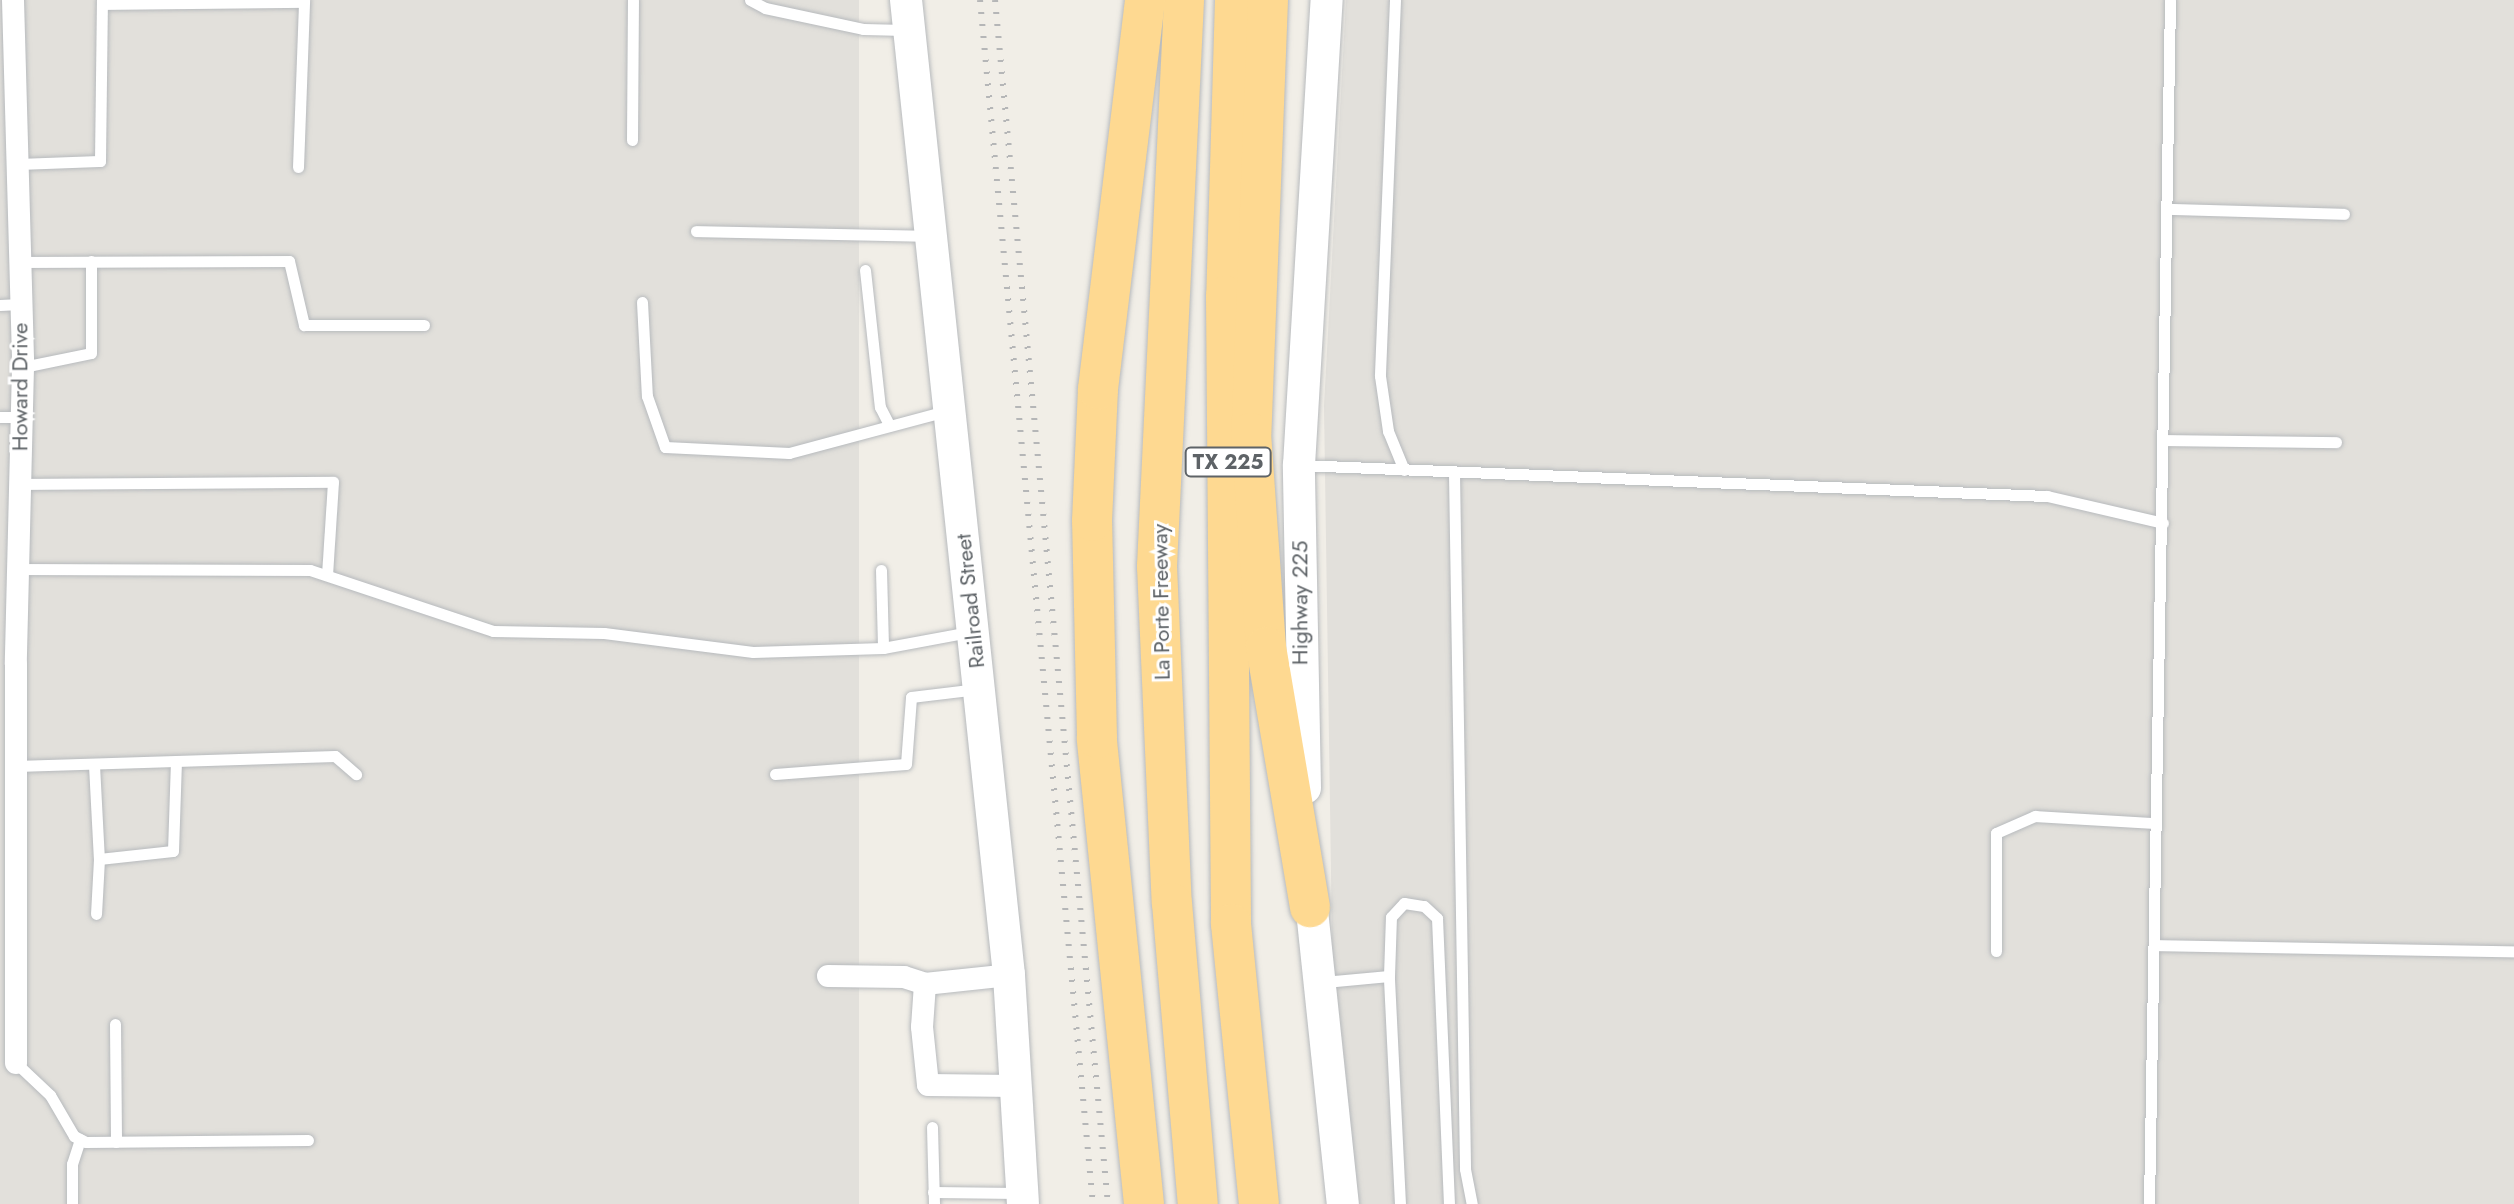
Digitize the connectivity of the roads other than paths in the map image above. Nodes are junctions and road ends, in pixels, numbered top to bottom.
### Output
1 (13, 0) edge
2 (633, 0) edge
3 (750, 0) edge
4 (1145, 0) edge
5 (1184, 0) edge
6 (1235, 0) edge
7 (1268, 0) edge
8 (1327, 0) edge
9 (1395, 0) edge
10 (2170, 0) edge
11 (304, 1) edge
12 (102, 2) edge
13 (908, 15) edge
14 (8, 129) edge
15 (632, 140) dead end
16 (17, 164) junction
17 (298, 167) dead end
18 (2170, 209) junction
19 (2344, 214) dead end
20 (696, 231) dead end
21 (930, 236) junction
22 (91, 261) junction
23 (20, 262) junction
24 (865, 270) dead end
25 (642, 302) dead end
26 (10, 304) edge
27 (424, 325) dead end
28 (23, 367) junction
29 (952, 409) junction
30 (0, 417) edge
31 (23, 417) junction
32 (889, 425) junction
33 (2165, 440) junction
34 (2336, 442) dead end
35 (1299, 465) junction
36 (1404, 470) junction
37 (1454, 473) junction
38 (19, 484) junction
39 (2163, 523) junction
40 (881, 570) dead end
41 (327, 575) junction
42 (12, 583) edge
43 (973, 631) junction
44 (883, 648) junction
45 (8, 664) edge
46 (979, 689) junction
47 (9, 724) edge
48 (176, 762) junction
49 (94, 765) junction
50 (356, 774) dead end
51 (775, 774) dead end
52 (11, 784) edge
53 (2154, 823) junction
54 (99, 859) junction
55 (1310, 907) junction
56 (96, 914) dead end
57 (2154, 945) junction
58 (1996, 951) dead end
59 (2514, 951) edge
60 (1009, 975) junction
61 (828, 976) dead end
62 (1389, 976) junction
63 (1319, 982) junction
64 (925, 984) junction
65 (115, 1024) dead end
66 (16, 1063) joint
67 (1015, 1086) junction
68 (932, 1127) dead end
69 (80, 1139) junction
70 (308, 1140) dead end
71 (116, 1142) junction
72 (934, 1198) edge
73 (1023, 1199) edge
74 (72, 1204) edge
75 (1144, 1204) edge
76 (1198, 1204) edge
77 (1259, 1204) edge
78 (1343, 1204) edge
79 (1400, 1204) edge
80 (1449, 1204) edge
81 (1472, 1204) edge
82 (2149, 1204) edge

1 - 14 street, Howard Drive
2 - 15 lane
3 - 13 lane
4 - 75 highway
5 - 76 highway, La Porte Freeway / TX 225
6 - 77 highway, TX 225
7 - 55 highway
8 - 35 main road, Highway 225
9 - 36 lane
10 - 18 lane
11 - 12 lane
11 - 17 lane
12 - 16 lane
13 - 21 main road, Railroad Street
14 - 16 street, Howard Drive
16 - 23 street, Howard Drive
18 - 19 lane
18 - 33 lane
20 - 21 lane
21 - 29 main road, Railroad Street
22 - 23 lane
22 - 27 lane
22 - 28 lane
23 - 26 street, Howard Drive
24 - 32 lane
25 - 32 lane
26 - 28 street, Howard Drive
28 - 31 street, Howard Drive
29 - 32 lane
29 - 43 main road, Railroad Street
30 - 31 lane
31 - 38 street, Howard Drive
33 - 34 lane
33 - 39 lane
35 - 36 lane
35 - 55 main road, Highway 225
36 - 37 lane
37 - 39 lane
37 - 81 lane
38 - 41 lane
38 - 42 street, Howard Drive
39 - 53 lane
40 - 44 lane
41 - 42 lane
41 - 44 lane
42 - 45 street, Howard Drive
43 - 44 lane
43 - 46 main road, Railroad Street
45 - 47 street, Howard Drive
46 - 51 lane
46 - 60 main road, Railroad Street
47 - 52 street, Howard Drive
48 - 49 lane
48 - 50 lane
48 - 54 lane
49 - 52 lane
49 - 54 lane
52 - 66 street, Howard Drive
53 - 57 lane
53 - 58 lane
54 - 56 lane
55 - 63 main road, Highway 225
57 - 59 lane
57 - 82 lane
60 - 64 street
60 - 67 main road, Railroad Street
61 - 64 street
62 - 63 lane
62 - 79 lane
62 - 80 lane
63 - 78 main road, Highway 225
64 - 67 street
65 - 71 lane
66 - 69 lane
67 - 73 main road, Railroad Street
68 - 72 lane
69 - 71 lane
69 - 74 lane
70 - 71 lane
72 - 73 lane

